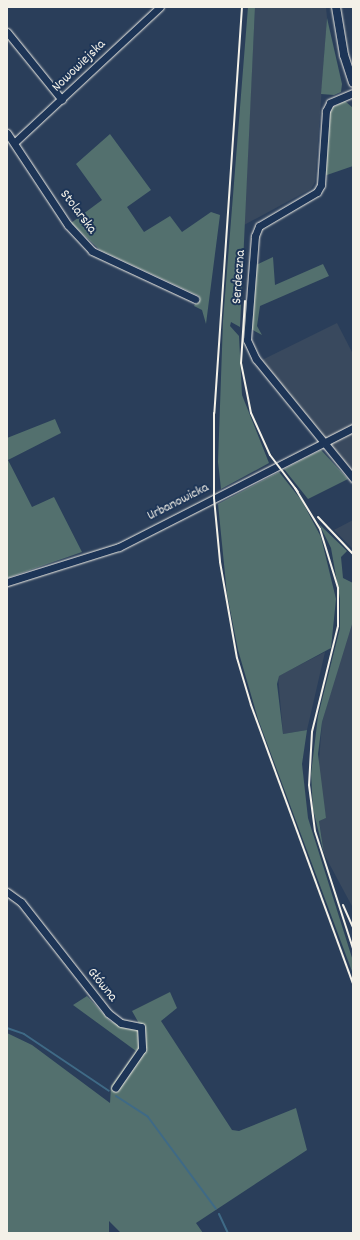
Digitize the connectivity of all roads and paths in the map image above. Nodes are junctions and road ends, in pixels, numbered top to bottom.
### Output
1 (160, 7) edge
2 (336, 7) edge
3 (7, 32) edge
4 (353, 82) edge
5 (353, 93) edge
6 (62, 100) junction
7 (7, 133) edge
8 (15, 142) junction
9 (195, 299) dead end
10 (353, 428) edge
11 (323, 442) junction
12 (353, 478) edge
13 (7, 582) edge
14 (7, 892) edge
15 (115, 1088) dead end

1 - 6 street, Nowowiejska
2 - 4 street
3 - 6 street
5 - 11 street, Serdeczna
6 - 8 street, Nowowiejska
7 - 8 street, Stolarska
8 - 9 street, Stolarska
10 - 11 street, Urbanowicka
11 - 12 street, Serdeczna
11 - 13 street, Urbanowicka
14 - 15 street, Główna

